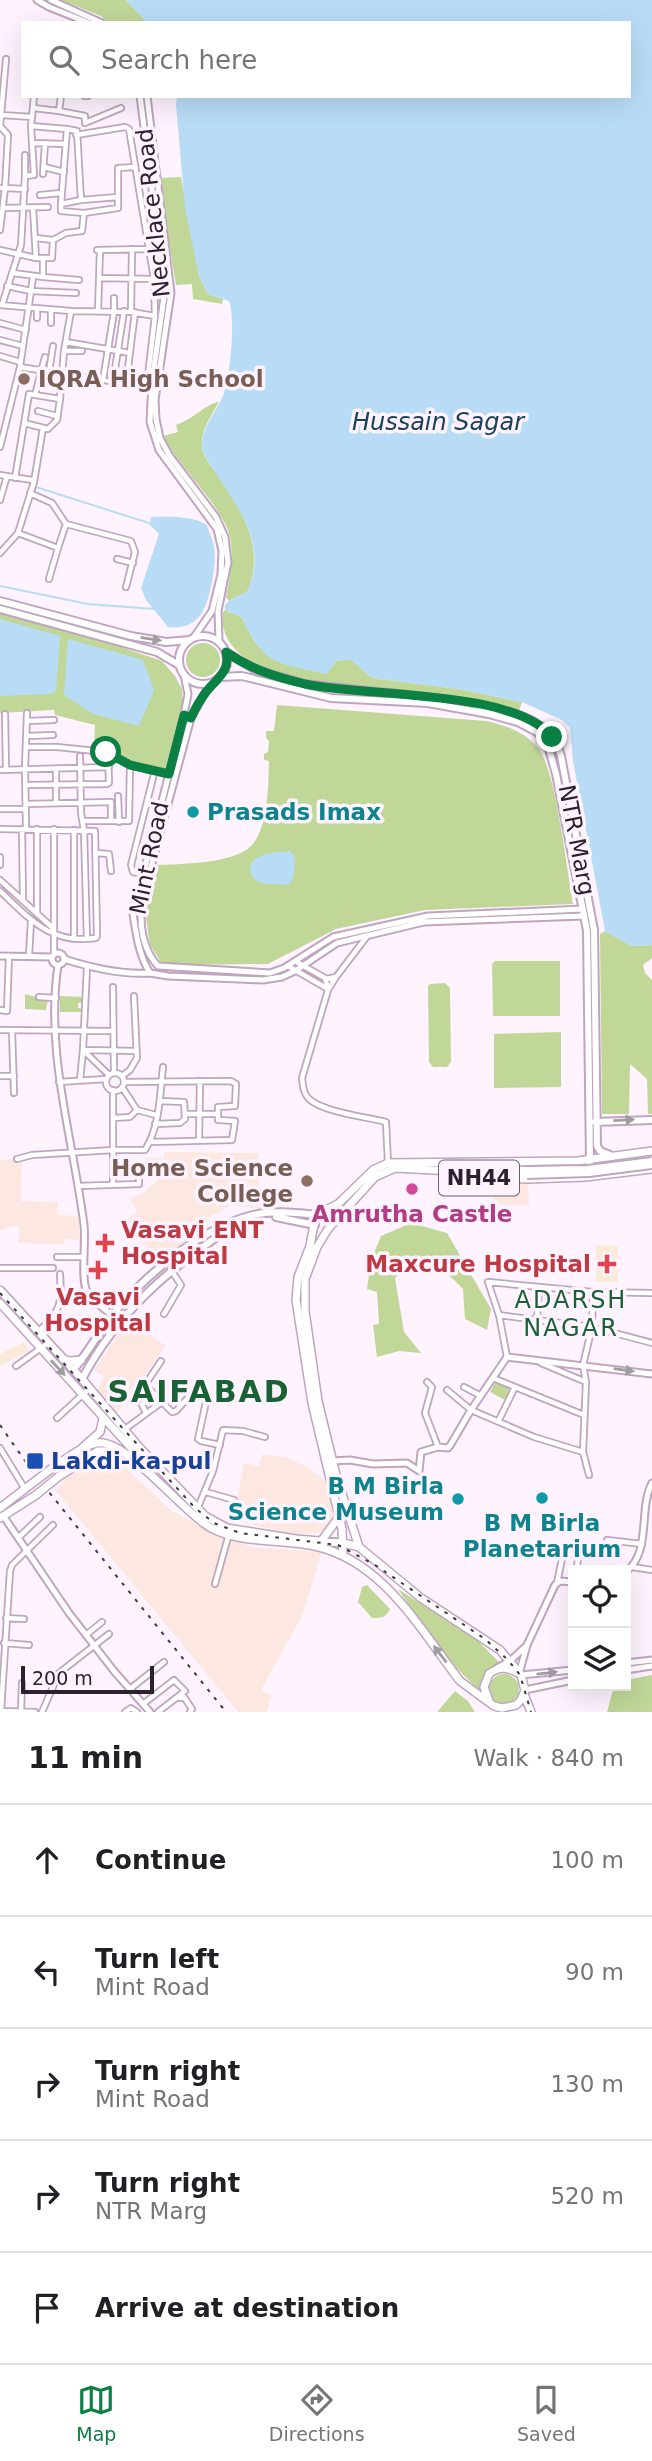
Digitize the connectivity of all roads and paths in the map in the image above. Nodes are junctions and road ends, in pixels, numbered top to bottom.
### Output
1 (37, 0) edge
2 (51, 0) edge
3 (84, 21) edge
4 (98, 21) edge
5 (6, 59) dead end
6 (34, 98) edge
7 (61, 98) edge
8 (140, 98) edge
9 (147, 98) edge
10 (34, 108) junction
11 (121, 108) dead end
12 (59, 111) junction
13 (1, 116) edge
14 (32, 117) junction
15 (31, 125) junction
16 (67, 129) junction
17 (76, 135) junction
18 (32, 143) junction
19 (45, 143) junction
20 (65, 144) junction
21 (24, 155) dead end
22 (135, 167) junction
23 (64, 172) junction
24 (25, 176) junction
25 (3, 188) edge
26 (25, 189) junction
27 (61, 193) junction
28 (40, 195) dead end
29 (118, 197) junction
30 (81, 200) junction
31 (61, 204) junction
32 (48, 207) dead end
33 (4, 208) junction
34 (33, 208) junction
35 (22, 209) junction
36 (84, 213) junction
37 (0, 230) edge
38 (36, 238) junction
39 (53, 240) junction
40 (132, 249) junction
41 (148, 249) junction
42 (0, 250) edge
43 (18, 255) junction
44 (36, 258) junction
45 (43, 258) junction
46 (12, 272) junction
47 (33, 277) junction
48 (43, 277) junction
49 (100, 278) junction
50 (154, 279) junction
51 (79, 280) dead end
52 (131, 280) junction
53 (7, 286) junction
54 (31, 290) junction
55 (76, 293) dead end
56 (114, 299) dead end
57 (167, 300) junction
58 (1, 305) edge
59 (29, 308) junction
60 (37, 309) junction
61 (51, 310) junction
62 (98, 311) junction
63 (71, 312) junction
64 (114, 312) junction
65 (130, 312) junction
66 (155, 316) junction
67 (37, 318) dead end
68 (0, 323) edge
69 (51, 323) dead end
70 (26, 330) junction
71 (0, 340) edge
72 (66, 342) junction
73 (23, 346) junction
74 (53, 346) dead end
75 (108, 349) junction
76 (64, 351) junction
77 (82, 351) dead end
78 (118, 351) junction
79 (130, 353) junction
80 (0, 356) edge
81 (45, 357) dead end
82 (20, 365) junction
83 (41, 371) junction
84 (49, 372) junction
85 (61, 374) junction
86 (103, 380) junction
87 (113, 382) junction
88 (126, 384) junction
89 (36, 395) junction
90 (60, 399) junction
91 (38, 411) dead end
92 (57, 416) junction
93 (0, 418) edge
94 (7, 420) junction
95 (24, 423) junction
96 (43, 428) junction
97 (0, 447) edge
98 (0, 475) edge
99 (7, 476) junction
100 (15, 478) junction
101 (32, 481) junction
102 (30, 493) junction
103 (0, 500) edge
104 (66, 524) junction
105 (18, 533) junction
106 (58, 548) junction
107 (0, 553) edge
108 (117, 559) dead end
109 (133, 563) junction
110 (49, 579) dead end
111 (127, 587) dead end
112 (0, 601) edge
113 (0, 609) edge
114 (215, 611) junction
115 (112, 635) junction
116 (192, 639) junction
117 (219, 642) junction
118 (226, 652) junction
119 (180, 665) junction
120 (184, 675) junction
121 (219, 678) junction
122 (27, 713) dead end
123 (5, 714) dead end
124 (184, 715) junction
125 (191, 718) junction
126 (54, 720) dead end
127 (27, 721) junction
128 (53, 735) dead end
129 (27, 736) junction
130 (26, 747) junction
131 (108, 753) junction
132 (80, 756) dead end
133 (130, 765) junction
134 (108, 767) junction
135 (80, 768) junction
136 (25, 769) junction
137 (57, 769) junction
138 (3, 770) edge
139 (155, 770) junction
140 (169, 774) junction
141 (26, 785) junction
142 (57, 785) junction
143 (80, 785) junction
144 (118, 796) dead end
145 (56, 803) junction
146 (81, 803) junction
147 (26, 806) junction
148 (0, 809) edge
149 (83, 821) junction
150 (111, 821) junction
151 (119, 822) junction
152 (24, 829) junction
153 (37, 829) junction
154 (0, 830) edge
155 (54, 830) junction
156 (74, 830) junction
157 (85, 830) junction
158 (96, 853) junction
159 (0, 857) edge
160 (0, 865) edge
161 (111, 871) dead end
162 (142, 874) junction
163 (0, 880) edge
164 (0, 891) edge
165 (23, 901) junction
166 (583, 912) junction
167 (37, 914) junction
168 (136, 915) junction
169 (31, 920) junction
170 (55, 930) junction
171 (369, 931) junction
172 (54, 937) junction
173 (74, 938) junction
174 (86, 939) junction
175 (53, 955) junction
176 (0, 956) edge
177 (9, 956) junction
178 (29, 956) junction
179 (64, 959) junction
180 (151, 959) junction
181 (295, 961) junction
182 (58, 965) junction
183 (145, 965) junction
184 (304, 965) junction
185 (87, 966) junction
186 (158, 966) junction
187 (288, 966) junction
188 (295, 971) junction
189 (150, 973) junction
190 (137, 974) junction
191 (336, 977) junction
192 (326, 979) junction
193 (113, 987) dead end
194 (328, 990) junction
195 (134, 996) dead end
196 (39, 997) dead end
197 (57, 998) junction
198 (0, 1010) edge
199 (0, 1030) edge
200 (56, 1030) junction
201 (85, 1030) junction
202 (12, 1031) junction
203 (113, 1031) junction
204 (83, 1050) junction
205 (114, 1051) junction
206 (136, 1051) junction
207 (163, 1067) dead end
208 (0, 1076) edge
209 (14, 1076) junction
210 (110, 1076) junction
211 (80, 1080) junction
212 (200, 1081) junction
213 (59, 1082) junction
214 (123, 1082) junction
215 (161, 1083) junction
216 (113, 1090) junction
217 (14, 1093) dead end
218 (160, 1101) junction
219 (137, 1110) junction
220 (185, 1114) junction
221 (200, 1114) junction
222 (218, 1114) junction
223 (156, 1115) junction
224 (113, 1118) junction
225 (652, 1120) edge
226 (593, 1122) junction
227 (155, 1124) junction
228 (199, 1140) junction
229 (150, 1142) junction
230 (113, 1150) junction
231 (651, 1150) edge
232 (71, 1152) junction
233 (615, 1156) junction
234 (17, 1158) dead end
235 (590, 1160) junction
236 (388, 1163) junction
237 (652, 1165) edge
238 (452, 1167) junction
239 (139, 1172) dead end
240 (591, 1176) junction
241 (113, 1184) junction
242 (77, 1186) junction
243 (338, 1205) junction
244 (343, 1213) junction
245 (318, 1214) junction
246 (315, 1225) junction
247 (330, 1227) junction
248 (85, 1256) junction
249 (57, 1257) dead end
250 (0, 1268) edge
251 (53, 1268) dead end
252 (170, 1269) junction
253 (60, 1275) dead end
254 (539, 1287) junction
255 (0, 1290) edge
256 (593, 1292) junction
257 (652, 1293) edge
258 (0, 1303) edge
259 (164, 1314) dead end
260 (112, 1315) junction
261 (499, 1315) junction
262 (537, 1320) junction
263 (592, 1327) junction
264 (38, 1332) junction
265 (48, 1343) junction
266 (652, 1343) edge
267 (41, 1349) junction
268 (507, 1357) junction
269 (63, 1358) junction
270 (81, 1360) junction
271 (534, 1360) junction
272 (162, 1361) dead end
273 (583, 1365) junction
274 (16, 1366) dead end
275 (89, 1366) junction
276 (73, 1370) junction
277 (652, 1374) edge
278 (493, 1377) junction
279 (82, 1379) junction
280 (427, 1382) dead end
281 (586, 1382) junction
282 (464, 1387) dead end
283 (515, 1387) junction
284 (90, 1388) junction
285 (447, 1390) dead end
286 (194, 1391) dead end
287 (153, 1393) junction
288 (82, 1395) junction
289 (481, 1396) junction
290 (162, 1402) junction
291 (206, 1402) dead end
292 (102, 1403) junction
293 (471, 1410) junction
294 (146, 1413) junction
295 (584, 1415) junction
296 (57, 1418) dead end
297 (103, 1418) junction
298 (499, 1420) junction
299 (125, 1430) junction
300 (265, 1437) dead end
301 (220, 1445) junction
302 (438, 1447) junction
303 (0, 1448) edge
304 (123, 1451) junction
305 (583, 1452) junction
306 (75, 1453) junction
307 (143, 1460) junction
308 (332, 1461) junction
309 (589, 1475) dead end
310 (652, 1483) edge
311 (28, 1487) junction
312 (206, 1492) junction
313 (234, 1500) dead end
314 (0, 1508) edge
315 (197, 1509) junction
316 (40, 1517) dead end
317 (339, 1517) junction
318 (1, 1520) edge
319 (53, 1525) dead end
320 (229, 1534) junction
321 (18, 1538) junction
322 (322, 1540) junction
323 (607, 1540) dead end
324 (344, 1543) junction
325 (642, 1545) junction
326 (27, 1550) junction
327 (362, 1550) junction
328 (343, 1555) junction
329 (356, 1561) junction
330 (577, 1565) edge
331 (632, 1567) joint
332 (652, 1570) edge
333 (568, 1581) edge
334 (215, 1584) dead end
335 (557, 1584) junction
336 (24, 1619) dead end
337 (4, 1621) edge
338 (102, 1622) dead end
339 (108, 1634) dead end
340 (86, 1635) junction
341 (4, 1643) junction
342 (29, 1645) dead end
343 (527, 1645) junction
344 (95, 1646) junction
345 (652, 1660) edge
346 (510, 1661) junction
347 (164, 1662) dead end
348 (631, 1662) edge
349 (652, 1666) edge
350 (631, 1669) edge
351 (494, 1670) junction
352 (568, 1670) edge
353 (520, 1674) junction
354 (568, 1681) edge
355 (22, 1683) dead end
356 (131, 1689) junction
357 (525, 1692) junction
358 (142, 1703) junction
359 (494, 1706) edge
360 (135, 1710) edge
361 (0, 1711) edge
362 (21, 1711) edge
363 (35, 1712) edge
364 (42, 1712) edge
365 (125, 1712) edge
366 (150, 1712) edge
367 (160, 1712) edge
368 (190, 1712) edge
369 (531, 1712) edge

1 - 3 street
2 - 4 street
5 - 13 street
6 - 10 street
7 - 12 street
8 - 57 street, Necklace Road
9 - 57 street, Necklace Road
10 - 12 street
10 - 14 street
11 - 12 street
13 - 14 street
13 - 25 street
14 - 15 street
15 - 16 street
15 - 18 street
16 - 17 street
16 - 20 street
17 - 22 street
17 - 30 street
18 - 19 street
18 - 24 street
19 - 20 street
19 - 23 street
20 - 23 street
21 - 24 street
22 - 29 street
22 - 41 street
23 - 27 street
24 - 26 street
25 - 26 street
25 - 33 street
26 - 35 street
27 - 28 street
27 - 31 street
29 - 30 street
29 - 36 street
30 - 31 street
31 - 36 street
32 - 34 street
33 - 35 street
33 - 37 street
34 - 35 street
34 - 38 street
35 - 43 street
36 - 39 street
38 - 39 street
38 - 44 street
39 - 45 street
40 - 41 street
40 - 49 street
40 - 52 street
41 - 50 street
42 - 43 street
43 - 44 street
43 - 46 street
44 - 45 street
45 - 48 street
46 - 47 street
46 - 53 street
47 - 48 street
47 - 54 street
48 - 51 street
49 - 52 street
49 - 62 street
50 - 52 street
50 - 66 street
52 - 65 street
53 - 54 street
53 - 58 street
54 - 55 street
54 - 59 street
56 - 64 street
57 - 114 street, Necklace Road
58 - 59 street
59 - 60 street
59 - 70 street
60 - 61 street
60 - 67 street
61 - 63 street
61 - 69 street
62 - 63 street
62 - 64 street
63 - 72 street
64 - 65 street
64 - 75 street
65 - 66 street
65 - 78 street
65 - 79 street
66 - 88 street
68 - 70 street
70 - 73 street
71 - 73 street
72 - 75 street
72 - 76 street
73 - 82 street
74 - 84 street
75 - 78 street
75 - 86 street
76 - 77 street
76 - 85 street
78 - 79 street
78 - 87 street
79 - 88 street
80 - 82 street
81 - 83 street
82 - 83 street
82 - 94 street
83 - 84 street
83 - 89 street
84 - 85 street
85 - 86 street
85 - 90 street
86 - 87 street
87 - 88 street
89 - 90 street
89 - 95 street
90 - 92 street
91 - 92 street
92 - 96 street
93 - 94 street
94 - 97 street
95 - 96 street
95 - 100 street
96 - 101 street
98 - 99 street
99 - 100 street
99 - 103 street
100 - 101 street
101 - 102 street
102 - 104 street
102 - 105 street
104 - 106 street
104 - 109 street
105 - 106 street
105 - 107 street
106 - 110 street
108 - 109 street
109 - 111 street
112 - 115 main road
113 - 115 main road
114 - 116 street, Necklace Road
114 - 117 street, Necklace Road
115 -> 116 main road
115 - 119 main road
116 - 117 main road
116 - 119 main road
117 - 118 main road
118 - 121 main road
118 - 226 main road, NTR Marg
119 - 120 main road
120 - 121 main road
120 - 124 street, Mint Road
121 - 125 street, Mint Road
121 - 166 main road, NTR Marg
122 - 127 street
123 - 138 street
124 - 125 street
124 - 140 street, Mint Road
125 - 168 street, Mint Road
126 - 127 street
127 - 129 street
128 - 129 street
129 - 130 street
130 - 131 street
130 - 136 street
131 - 133 street
131 - 134 street
132 - 135 street
133 - 139 street
133 - 151 street
134 - 135 street
134 - 143 street
135 - 137 street
135 - 143 street
136 - 137 street
136 - 138 street
136 - 141 street
137 - 142 street
139 - 140 street
139 - 162 street
140 - 162 street, Mint Road
141 - 142 street
141 - 147 street
142 - 143 street
142 - 145 street
143 - 146 street
144 - 151 street
145 - 146 street
145 - 147 street
146 - 149 street
146 - 150 street
147 - 148 street
147 - 152 street
149 - 150 street
149 - 157 street
150 - 151 street
152 - 153 street
152 - 154 street
152 - 165 street
153 - 155 street
153 - 167 street
155 - 156 street
155 - 170 street
156 - 157 street
156 - 173 street
157 - 158 street
157 - 174 street
158 - 161 street
158 - 174 street
159 - 160 street
162 - 168 street, Mint Road
163 - 165 street
164 - 169 street
165 - 167 street
166 - 171 street
166 - 226 main road, NTR Marg
167 - 170 street
168 - 180 street, Mint Road
168 - 183 street, Mint Road
169 - 172 street
169 - 178 street
170 - 172 street
171 - 181 street
171 - 184 street
171 - 191 street
172 - 173 street
172 - 175 street
173 - 174 street
175 - 178 street
175 - 179 street
175 - 182 street
176 - 177 street
177 - 178 street
177 - 198 street
179 - 182 street
179 - 185 street
180 - 183 street
180 - 186 street, Mint Road
181 - 184 street
181 - 187 street
182 - 197 street
183 - 189 street, Mint Road
183 - 190 street
184 - 188 street
184 - 192 street
185 - 190 street
185 - 201 street
186 - 187 street
186 - 189 street
187 - 188 street
188 - 189 street
188 - 194 street
189 - 190 street
191 - 192 street
191 - 194 street
192 - 194 street
193 - 203 street
194 - 236 street
195 - 206 street
196 - 197 street
197 - 200 street
199 - 202 street
200 - 201 street
200 - 202 street
200 - 213 street
201 - 203 street
201 - 204 street
202 - 209 street
203 - 205 street
204 - 205 street
204 - 210 street
204 - 211 street
205 - 206 street
205 - 210 street
206 - 214 street
207 - 215 street
208 - 209 street
209 - 217 street
210 - 211 street
210 - 214 street
210 - 216 street
211 - 213 street
212 - 215 street
212 - 221 street
212 - 222 street
213 - 232 street
214 - 215 street
214 - 216 street
214 - 219 street
215 - 218 street
216 - 224 street
218 - 220 street
218 - 223 street
219 - 223 street
219 - 224 street
220 - 221 street
220 - 227 street
221 - 222 street
221 - 228 street
222 - 228 street
223 - 227 street
224 - 230 street
226 -> 225 main road
226 - 233 main road, NTR Marg
226 - 235 main road, NTR Marg
227 - 229 street
228 - 229 street
229 - 230 street
230 - 232 street
230 - 241 street
231 - 233 highway, NH44
232 - 234 street
232 - 242 street
233 - 235 highway, NH44
235 - 238 highway, NH44
235 - 240 main road, NTR Marg
236 - 238 highway, NH44
236 - 243 highway
237 - 238 main road, bridge
237 - 240 highway, NH44
238 - 240 highway, NH44
238 - 244 highway, NH44
239 - 241 street
241 - 242 street
242 - 248 street
243 - 244 highway
243 - 245 highway
244 - 247 highway, NH44
245 - 246 highway
245 - 247 highway
245 - 260 main road
246 - 247 highway
246 - 252 main road
246 - 317 highway
247 - 308 highway, NH44
248 - 249 street
248 - 260 street
250 - 251 street
252 - 259 street
252 - 275 main road
253 - 264 street
254 - 256 street
254 - 261 street
254 - 262 street
255 - 264 highway
256 - 257 street
256 - 263 street
258 - 267 highway
260 - 270 main road
261 - 262 street
261 - 268 street
262 - 263 street
263 - 266 street
263 - 273 street
264 - 265 highway
265 - 267 street
265 - 269 highway
267 - 274 street
267 -> 288 highway
268 - 271 street
268 - 278 street
269 - 270 highway
269 - 276 highway
270 - 275 main road
270 - 276 main road
271 - 273 street
271 - 281 street
272 - 287 street
273 -> 277 street
273 - 281 street
275 - 279 main road
276 - 279 highway
278 - 283 street
278 - 289 street
279 - 284 highway
280 - 302 street
281 - 295 street
282 - 289 street
283 - 295 street
283 - 298 street
284 - 288 street
284 - 292 highway
285 - 293 street
286 - 290 street
287 - 290 street
287 - 294 street
288 - 296 street
288 - 297 highway
289 - 293 street
290 - 294 street
291 - 301 street
292 - 297 highway
292 - 299 highway
293 - 298 street
293 - 302 street
294 - 299 street
295 - 305 street
297 - 306 highway
297 - 307 highway
298 - 305 street
299 - 307 highway
300 - 301 street
301 - 312 street
302 - 308 street
303 - 311 street
304 - 306 highway
304 - 307 highway
304 - 318 highway, bridge
305 - 309 street
306 - 311 highway, bridge
307 - 315 highway
307 - 320 highway
308 - 327 highway, NH44
310 - 325 street
311 - 314 highway
312 - 313 street
312 - 315 street
315 - 322 highway
316 - 321 street
317 - 322 highway
317 - 324 highway
318 - 321 street
319 - 326 street
320 - 328 highway
320 - 334 street
321 - 326 street
322 - 324 highway
323 - 325 street
324 - 327 highway
324 - 328 highway
325 - 331 street
326 - 337 street
326 - 340 street
327 - 329 highway
327 - 346 highway
328 - 329 highway
359 -> 329 highway
330 - 335 street
331 - 332 street
333 - 335 street
335 - 343 street
336 - 337 street
337 - 341 street
338 - 340 street
339 - 344 street
340 - 344 street
341 - 342 street
341 - 361 street
343 - 346 street
343 - 353 street
344 - 356 street
344 - 364 street
345 - 348 street
346 - 351 street
346 - 353 highway
347 - 356 street
349 - 350 street
351 - 353 highway
351 - 359 highway
353 -> 352 street
353 - 357 highway
354 - 357 street
355 - 362 street
356 - 358 street
357 - 359 highway
357 - 369 highway
358 - 360 street
358 - 366 street
358 - 367 street
360 - 365 street
361 - 362 street
362 - 363 street
367 - 368 street

